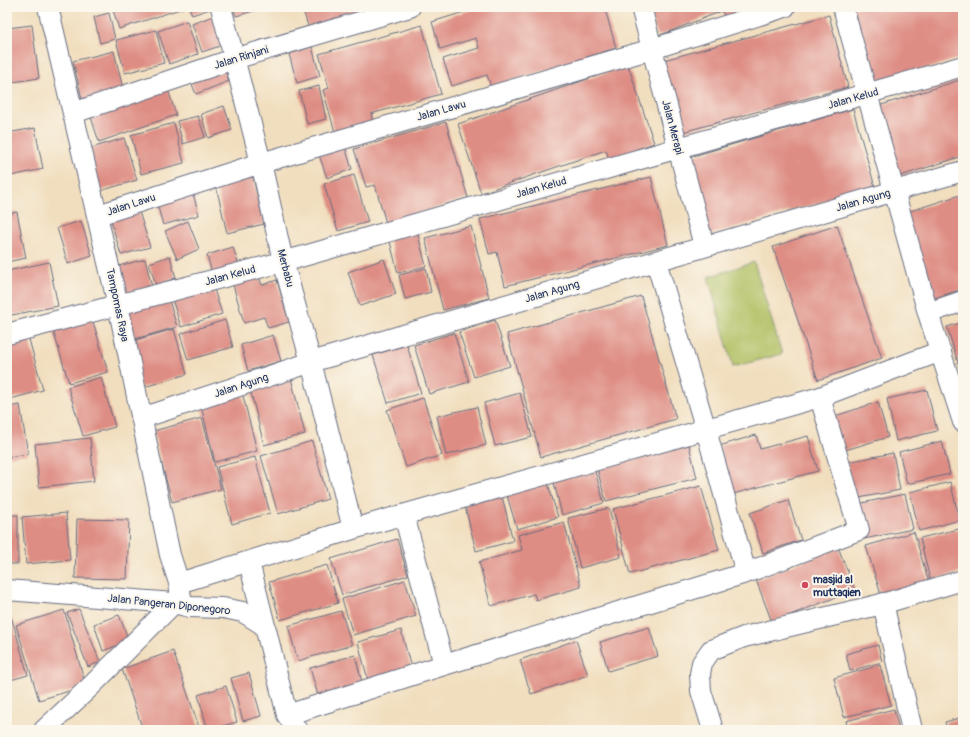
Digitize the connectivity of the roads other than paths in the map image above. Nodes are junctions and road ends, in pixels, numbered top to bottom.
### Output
1 (48, 7) edge
2 (221, 7) edge
3 (410, 7) edge
4 (641, 7) edge
5 (785, 7) edge
6 (843, 7) edge
7 (652, 49) junction
8 (234, 59) junction
9 (963, 66) edge
10 (868, 94) junction
11 (73, 113) junction
12 (678, 147) junction
13 (261, 163) junction
14 (963, 171) edge
15 (895, 191) junction
16 (98, 215) junction
17 (704, 246) junction
18 (656, 260) junction
19 (283, 261) junction
20 (963, 302) edge
21 (118, 305) junction
22 (928, 312) junction
23 (7, 334) edge
24 (941, 351) junction
25 (311, 362) junction
26 (820, 397) junction
27 (142, 418) junction
28 (963, 422) edge
29 (706, 430) junction
30 (404, 515) junction
31 (353, 529) junction
32 (249, 562) junction
33 (746, 573) junction
34 (963, 580) edge
35 (178, 583) junction
36 (7, 590) edge
37 (883, 603) junction
38 (178, 604) junction
39 (265, 626) junction
40 (444, 665) junction
41 (292, 723) edge
42 (44, 730) edge
43 (712, 730) edge
44 (912, 730) edge

1 - 11 street, Tampomas Raya
2 - 8 street, Merbabu
3 - 8 street, Jalan Rinjani
4 - 7 street, Jalan Merapi
5 - 7 street, Jalan Lawu
6 - 10 street
7 - 12 street, Jalan Merapi
7 - 13 street, Jalan Lawu
8 - 11 street, Jalan Rinjani
8 - 13 street, Merbabu
9 - 10 street, Jalan Kelud
10 - 12 street, Jalan Kelud
10 - 15 street
11 - 16 street, Tampomas Raya
12 - 17 street, Jalan Merapi
12 - 19 street, Jalan Kelud
13 - 16 street, Jalan Lawu
13 - 19 street, Merbabu
14 - 15 street, Jalan Agung
15 - 17 street, Jalan Agung
15 - 22 street
16 - 21 street, Tampomas Raya
17 - 18 street, Jalan Agung
18 - 25 street, Jalan Agung
18 - 29 street
19 - 21 street, Jalan Kelud
19 - 25 street, Merbabu
20 - 22 street
21 - 23 street, Jalan Kelud
21 - 27 street, Tampomas Raya
22 - 24 street
24 - 26 street
24 - 28 street
25 - 27 street, Jalan Agung
25 - 31 street, Merbabu
26 - 29 street
26 - 33 street
27 - 35 street, Tampomas Raya
29 - 30 street
29 - 33 street
30 - 31 street
30 - 40 street
31 - 32 street
32 - 35 street
32 - 39 street
33 - 40 street
34 - 37 street
35 - 38 street, Tampomas Raya
36 - 38 street, Jalan Pangeran Diponegoro
37 - 43 street
37 - 44 street
38 - 39 street, Jalan Pangeran Diponegoro
38 - 42 street
39 - 41 street
40 - 41 street

